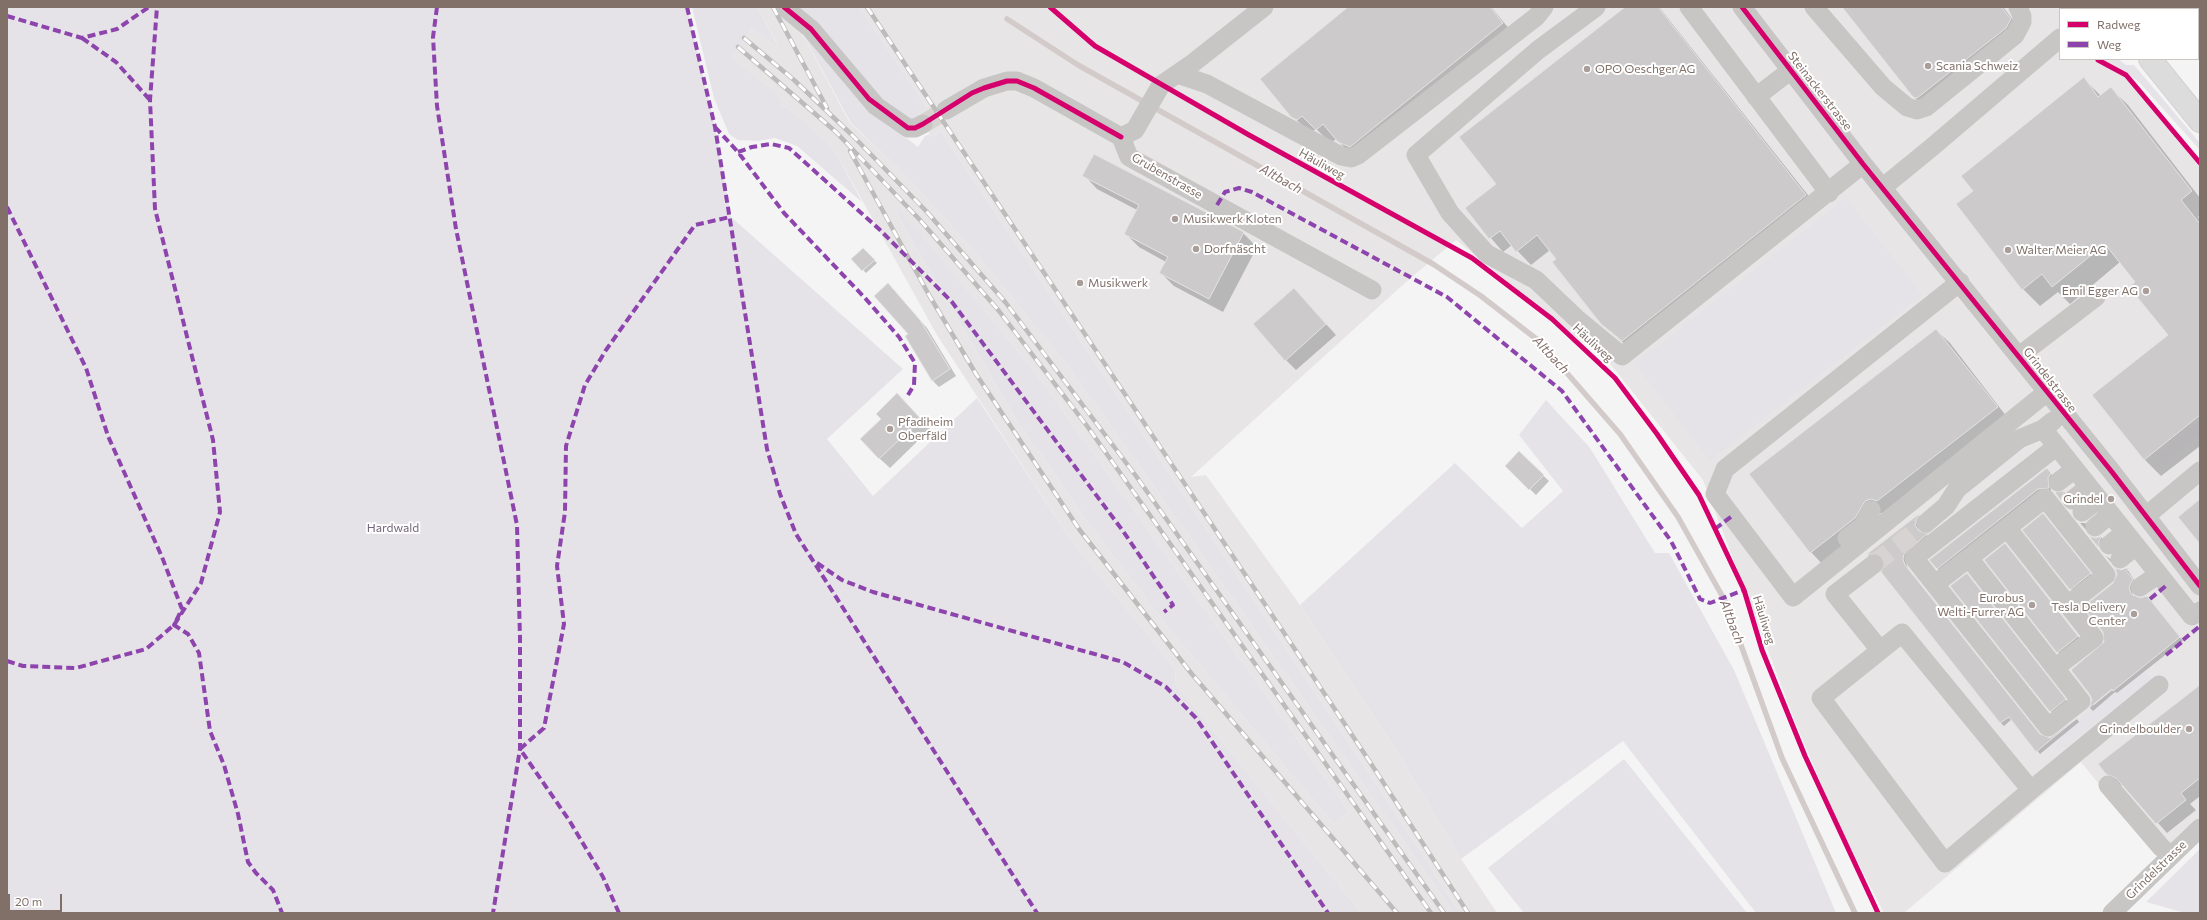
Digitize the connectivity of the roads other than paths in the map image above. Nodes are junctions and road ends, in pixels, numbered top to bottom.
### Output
1 (784, 7) edge
2 (1264, 7) edge
3 (1544, 7) edge
4 (1596, 7) edge
5 (1689, 7) edge
6 (1742, 7) edge
7 (1814, 7) edge
8 (2018, 7) edge
9 (2059, 39) edge
10 (2151, 60) edge
11 (1790, 70) junction
12 (1176, 74) junction
13 (1756, 97) junction
14 (946, 110) tunnel mouth
15 (2200, 121) edge
16 (923, 124) tunnel mouth
17 (1121, 137) junction
18 (1863, 164) junction
19 (1882, 188) junction
20 (1828, 193) junction
21 (1960, 282) junction
22 (1372, 290) dead end
23 (2096, 297) dead end
24 (2019, 356) junction
25 (2047, 392) junction
26 (2063, 412) junction
27 (2043, 429) junction
28 (2057, 446) junction
29 (2075, 469) junction
30 (2200, 472) edge
31 (2053, 489) junction
32 (2094, 493) junction
33 (2077, 506) dead end
34 (1871, 510) dead end
35 (2111, 514) junction
36 (2146, 516) junction
37 (1926, 523) tunnel mouth
38 (2095, 527) dead end
39 (2007, 528) junction
40 (2131, 539) junction
41 (2115, 552) dead end
42 (1968, 558) junction
43 (1874, 564) tunnel mouth
44 (1823, 572) junction
45 (2159, 574) junction
46 (1935, 584) junction
47 (2200, 586) edge
48 (2140, 587) dead end
49 (2068, 605) junction
50 (2198, 618) edge
51 (1880, 650) junction
52 (2055, 668) junction
53 (2159, 685) dead end
54 (2108, 785) dead end
55 (2031, 790) junction
56 (2200, 828) edge
57 (2171, 856) junction
58 (2112, 913) edge

1 - 16 street
2 - 12 street
3 - 12 street
4 - 20 street
5 - 13 street
6 - 11 street, Steinackerstrasse
7 - 8 street
9 - 19 street
10 - 15 main road
11 - 13 street
11 - 18 street, Steinackerstrasse
12 - 17 street
13 - 20 street
14 - 17 street
17 - 22 street, Grubenstrasse
18 - 19 street, Steinackerstrasse
18 - 20 street
19 - 21 street, Grindelstrasse
21 - 24 street, Grindelstrasse
21 - 44 street
23 - 24 street
24 - 25 street, Grindelstrasse
25 - 26 street, Grindelstrasse
25 - 44 street
26 - 27 street
26 - 36 street, Grindelstrasse
27 - 28 street
27 - 37 street
28 - 29 street
28 - 46 street
29 - 31 street
29 - 32 street
30 - 36 street
31 - 39 street
31 - 49 street
32 - 33 street
32 - 35 street
34 - 44 street
35 - 38 street
35 - 40 street
36 - 47 street, Grindelstrasse
39 - 42 street
39 - 49 street
40 - 41 street
40 - 45 street
42 - 46 street
42 - 52 street
43 - 51 street
45 - 48 street
45 - 50 street
46 - 52 street
49 - 52 street
51 - 55 street
51 - 55 street
53 - 55 street
54 - 57 street
56 - 57 street, Grindelstrasse
57 - 58 street, Grindelstrasse

